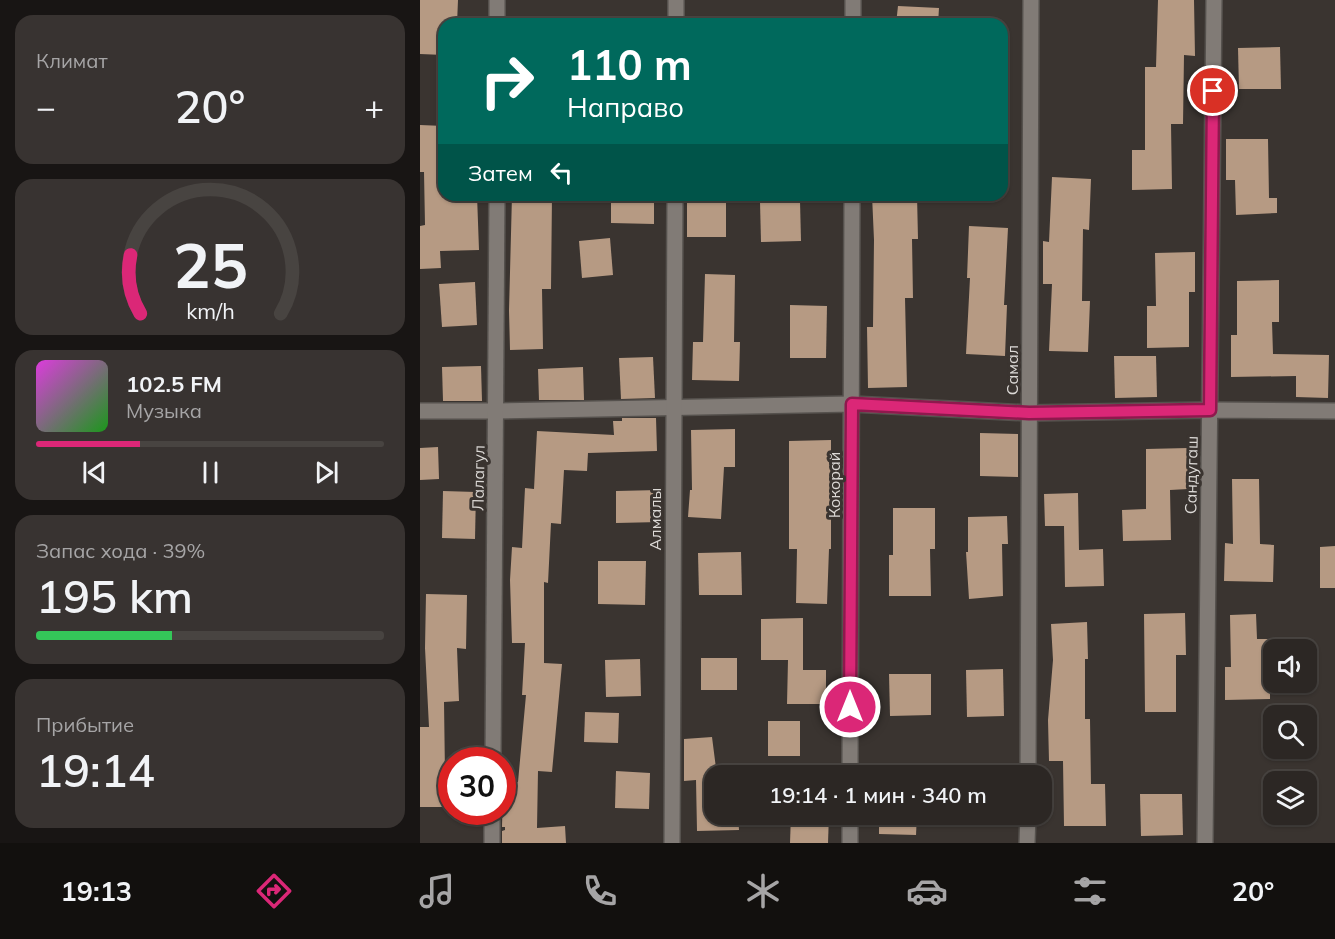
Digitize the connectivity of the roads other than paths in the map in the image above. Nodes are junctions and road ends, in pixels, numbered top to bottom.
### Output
1 (497, 0) edge
2 (676, 0) edge
3 (853, 0) edge
4 (1031, 0) edge
5 (1214, 0) edge
6 (497, 18) edge
7 (676, 18) edge
8 (853, 18) edge
9 (497, 201) edge
10 (675, 201) edge
11 (852, 201) edge
12 (852, 404) junction
13 (674, 407) junction
14 (1210, 410) junction
15 (420, 411) edge
16 (496, 411) junction
17 (1335, 411) edge
18 (1029, 413) junction
19 (493, 747) edge
20 (850, 765) edge
21 (1028, 765) edge
22 (492, 825) edge
23 (850, 825) edge
24 (1028, 825) edge
25 (492, 843) edge
26 (672, 843) edge
27 (850, 843) edge
28 (1027, 843) edge
29 (1205, 843) edge

1 - 6 street
2 - 7 street
3 - 8 street
4 - 18 street, Самал
5 - 14 street, Сандугаш
9 - 16 street, Лалагул
10 - 13 street, Алмалы
11 - 12 street, Кокорай
12 - 13 street
12 - 18 street
12 - 20 street, Кокорай
13 - 16 street
13 - 26 street, Алмалы
14 - 17 street
14 - 18 street
14 - 29 street, Сандугаш
15 - 16 street
16 - 19 street, Лалагул
18 - 21 street, Самал
22 - 25 street
23 - 27 street
24 - 28 street

